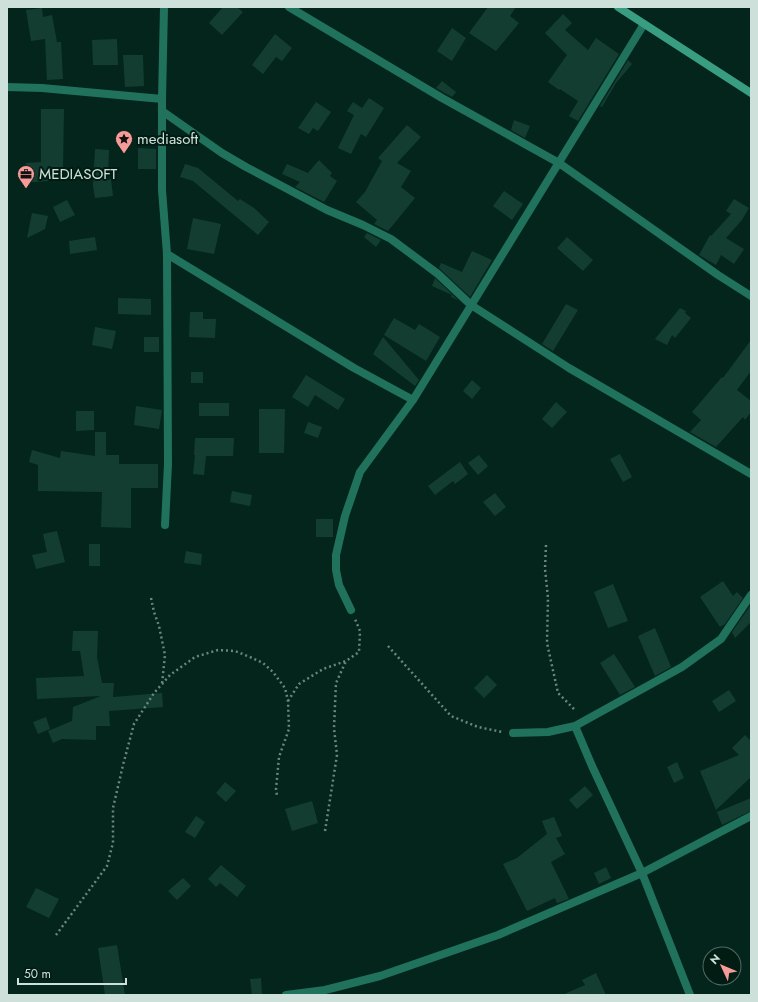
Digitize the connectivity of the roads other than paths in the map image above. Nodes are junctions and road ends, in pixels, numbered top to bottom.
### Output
1 (164, 7) edge
2 (289, 7) edge
3 (618, 7) edge
4 (644, 24) junction
5 (7, 87) edge
6 (751, 93) edge
7 (162, 99) junction
8 (162, 111) junction
9 (559, 162) junction
10 (167, 254) junction
11 (751, 296) edge
12 (471, 305) junction
13 (413, 400) junction
14 (751, 474) edge
15 (165, 526) dead end
16 (751, 595) edge
17 (351, 610) road end
18 (575, 726) junction
19 (513, 733) road end
20 (751, 816) edge
21 (642, 873) junction
22 (286, 995) edge
23 (690, 995) edge

1 - 7 street
2 - 9 street
3 - 4 street
4 - 6 street
4 - 9 street
5 - 7 street
7 - 8 street
8 - 10 street
8 - 12 street
9 - 11 street
9 - 12 street
10 - 13 street
10 - 15 street
12 - 13 street
12 - 14 street
13 - 17 street
16 - 18 street
18 - 19 street
18 - 21 street
20 - 21 street
21 - 22 street
21 - 23 street

